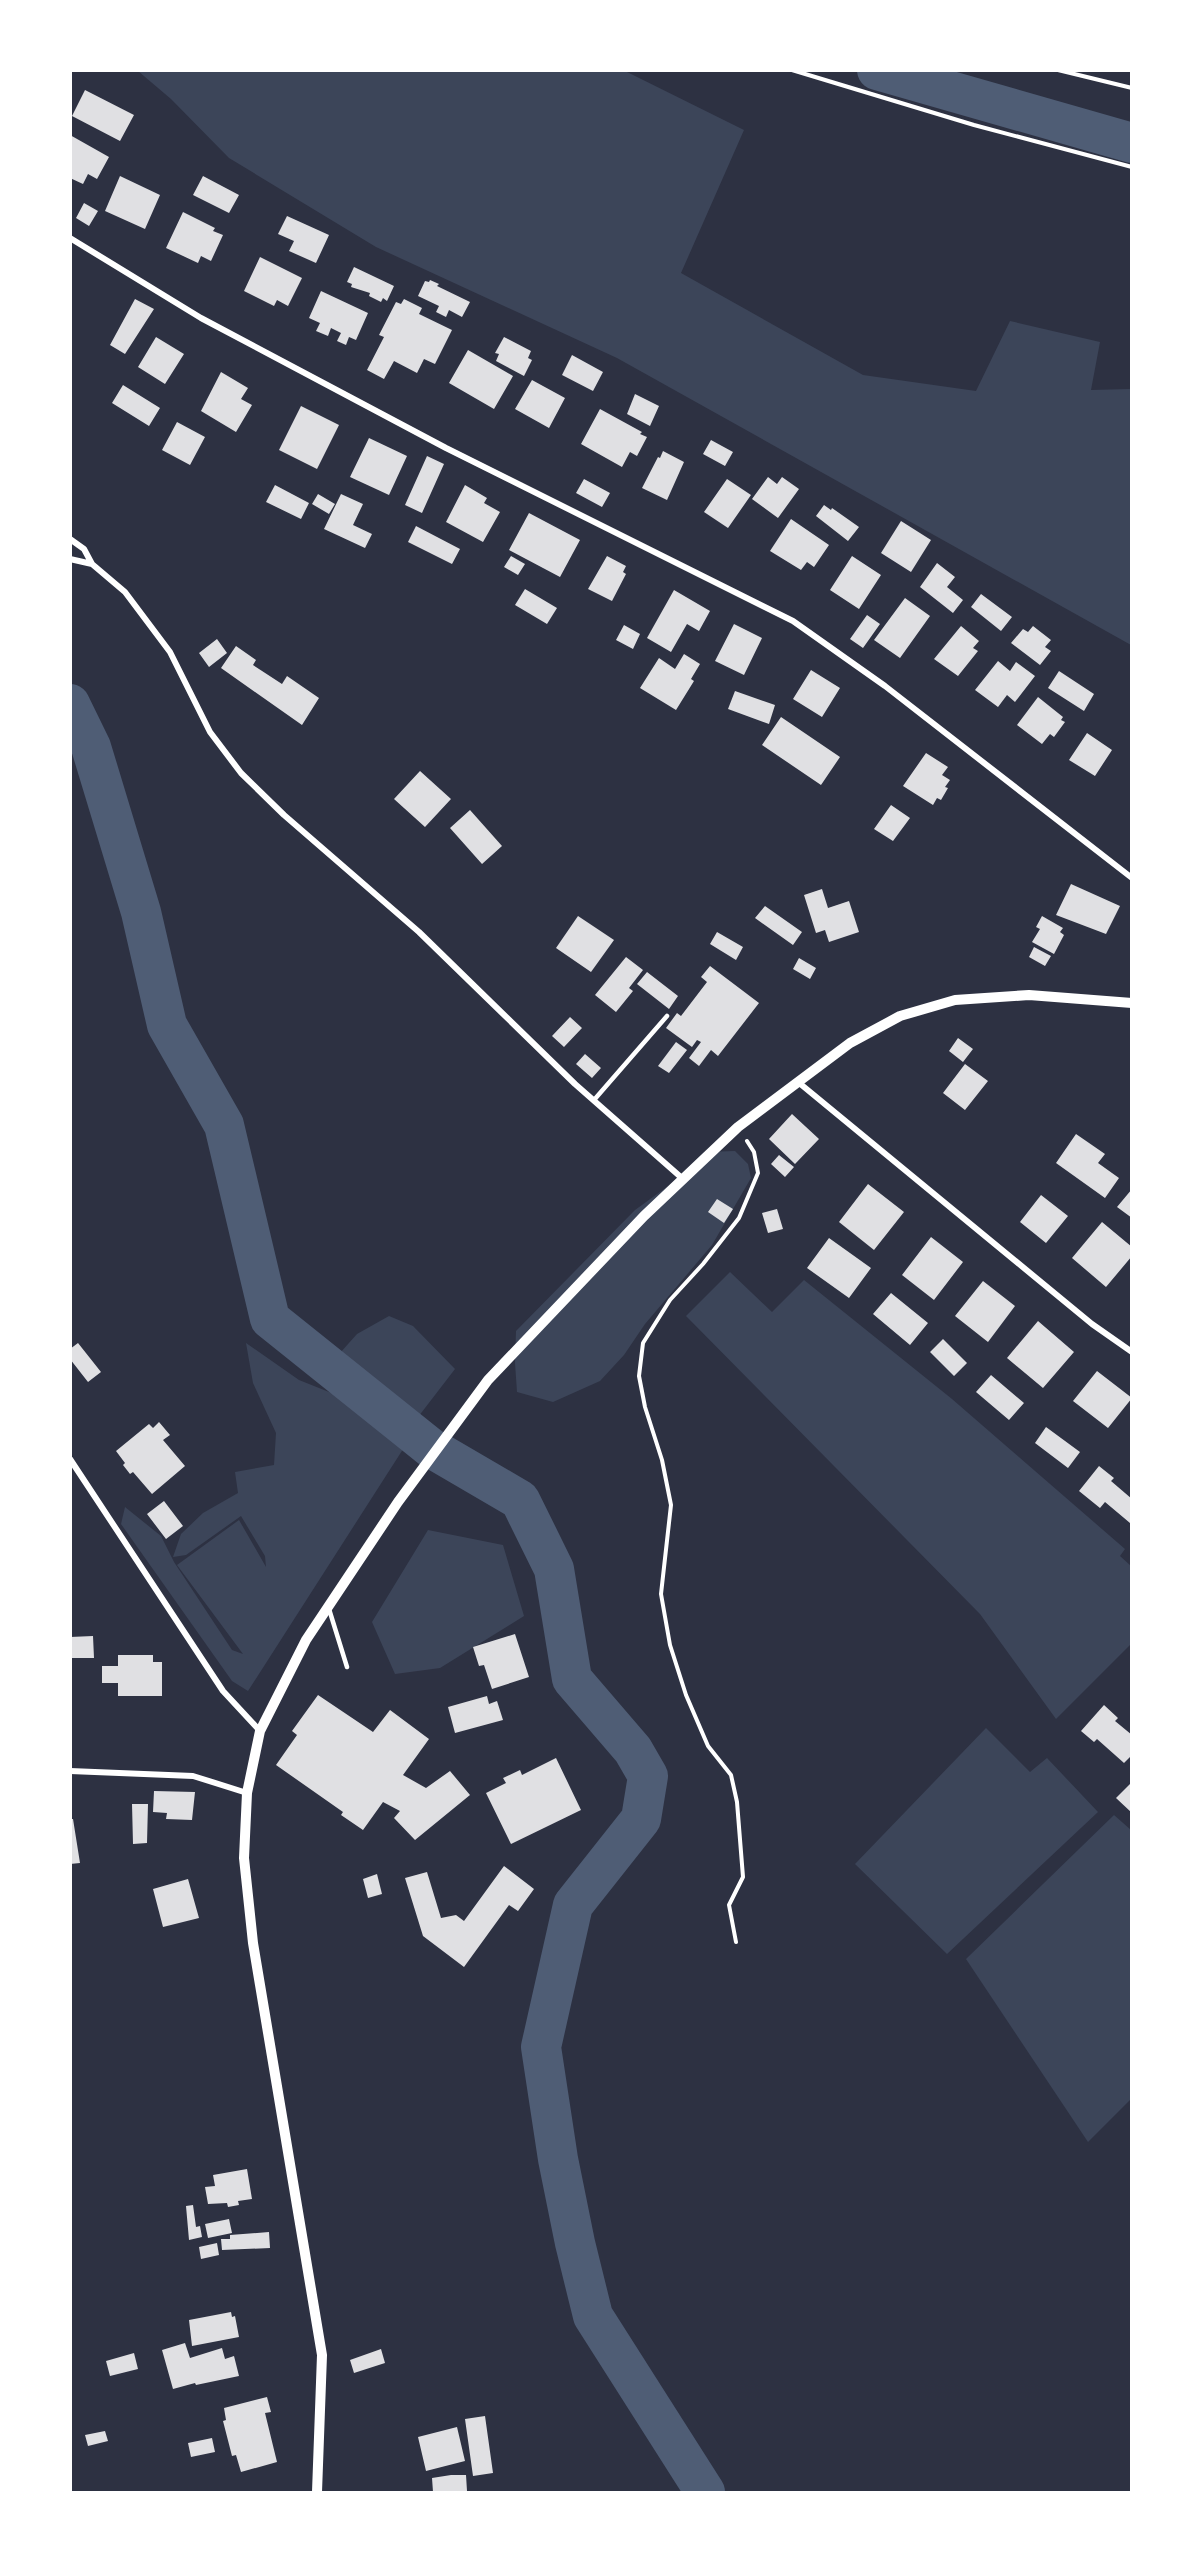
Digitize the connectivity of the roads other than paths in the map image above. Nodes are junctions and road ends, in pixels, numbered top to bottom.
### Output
1 (70, 237) edge
2 (70, 539) edge
3 (70, 559) edge
4 (92, 564) junction
5 (1131, 878) edge
6 (1131, 1003) edge
7 (667, 1016) dead end
8 (798, 1082) junction
9 (594, 1100) junction
10 (683, 1179) junction
11 (1131, 1353) edge
12 (70, 1459) edge
13 (328, 1607) junction
14 (347, 1667) dead end
15 (260, 1731) junction
16 (70, 1771) edge
17 (247, 1793) junction
18 (317, 2493) edge

1 - 5 street
2 - 4 street
3 - 4 street
4 - 9 street
6 - 8 street
7 - 9 lane
8 - 10 street
8 - 11 street
9 - 10 street
10 - 13 street
12 - 15 street
13 - 14 lane
13 - 15 street
15 - 17 street
16 - 17 street
17 - 18 street

